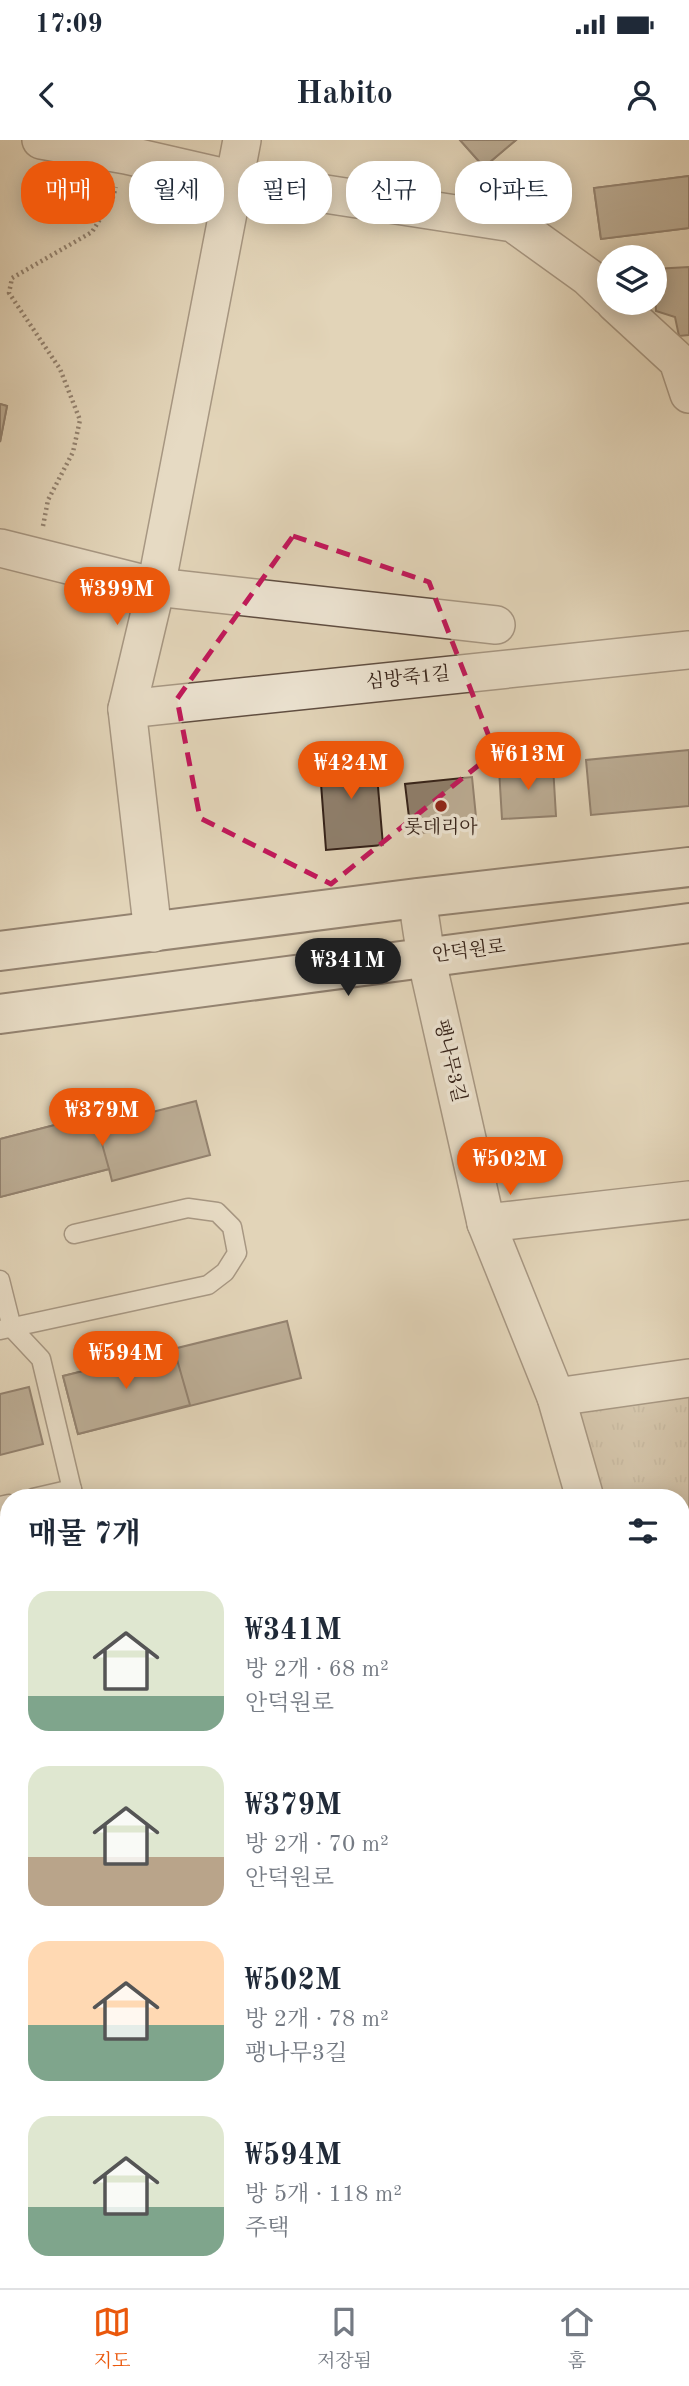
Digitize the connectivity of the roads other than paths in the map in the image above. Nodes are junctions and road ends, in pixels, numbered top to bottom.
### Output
1 (41, 140) edge
2 (242, 140) edge
3 (235, 180) junction
4 (597, 286) edge
5 (628, 315) edge
6 (689, 394) edge
7 (0, 548) edge
8 (156, 587) junction
9 (496, 625) dead end
10 (689, 650) edge
11 (127, 709) junction
12 (689, 867) edge
13 (417, 898) junction
14 (689, 923) edge
15 (153, 933) junction
16 (0, 951) edge
17 (426, 957) junction
18 (0, 1014) edge
19 (689, 1200) edge
20 (486, 1223) junction
21 (74, 1234) dead end
22 (0, 1280) edge
23 (6, 1329) edge
24 (689, 1378) edge
25 (556, 1396) junction
26 (72, 1489) edge
27 (582, 1489) edge

1 - 3 street
2 - 3 street
3 - 4 street
3 - 8 street
5 - 6 street
7 - 8 street
8 - 9 street
8 - 11 street
10 - 11 street, 심방죽1길
11 - 15 street
12 - 13 street
13 - 15 street
13 - 17 street, 팽나무3길
14 - 17 street, 안덕원로
15 - 16 street
17 - 18 street, 안덕원로
17 - 20 street, 팽나무3길
19 - 20 street
20 - 25 street, 팽나무3길
21 - 23 lane
22 - 23 lane
23 - 26 lane
24 - 25 street
25 - 27 street, 팽나무3길

